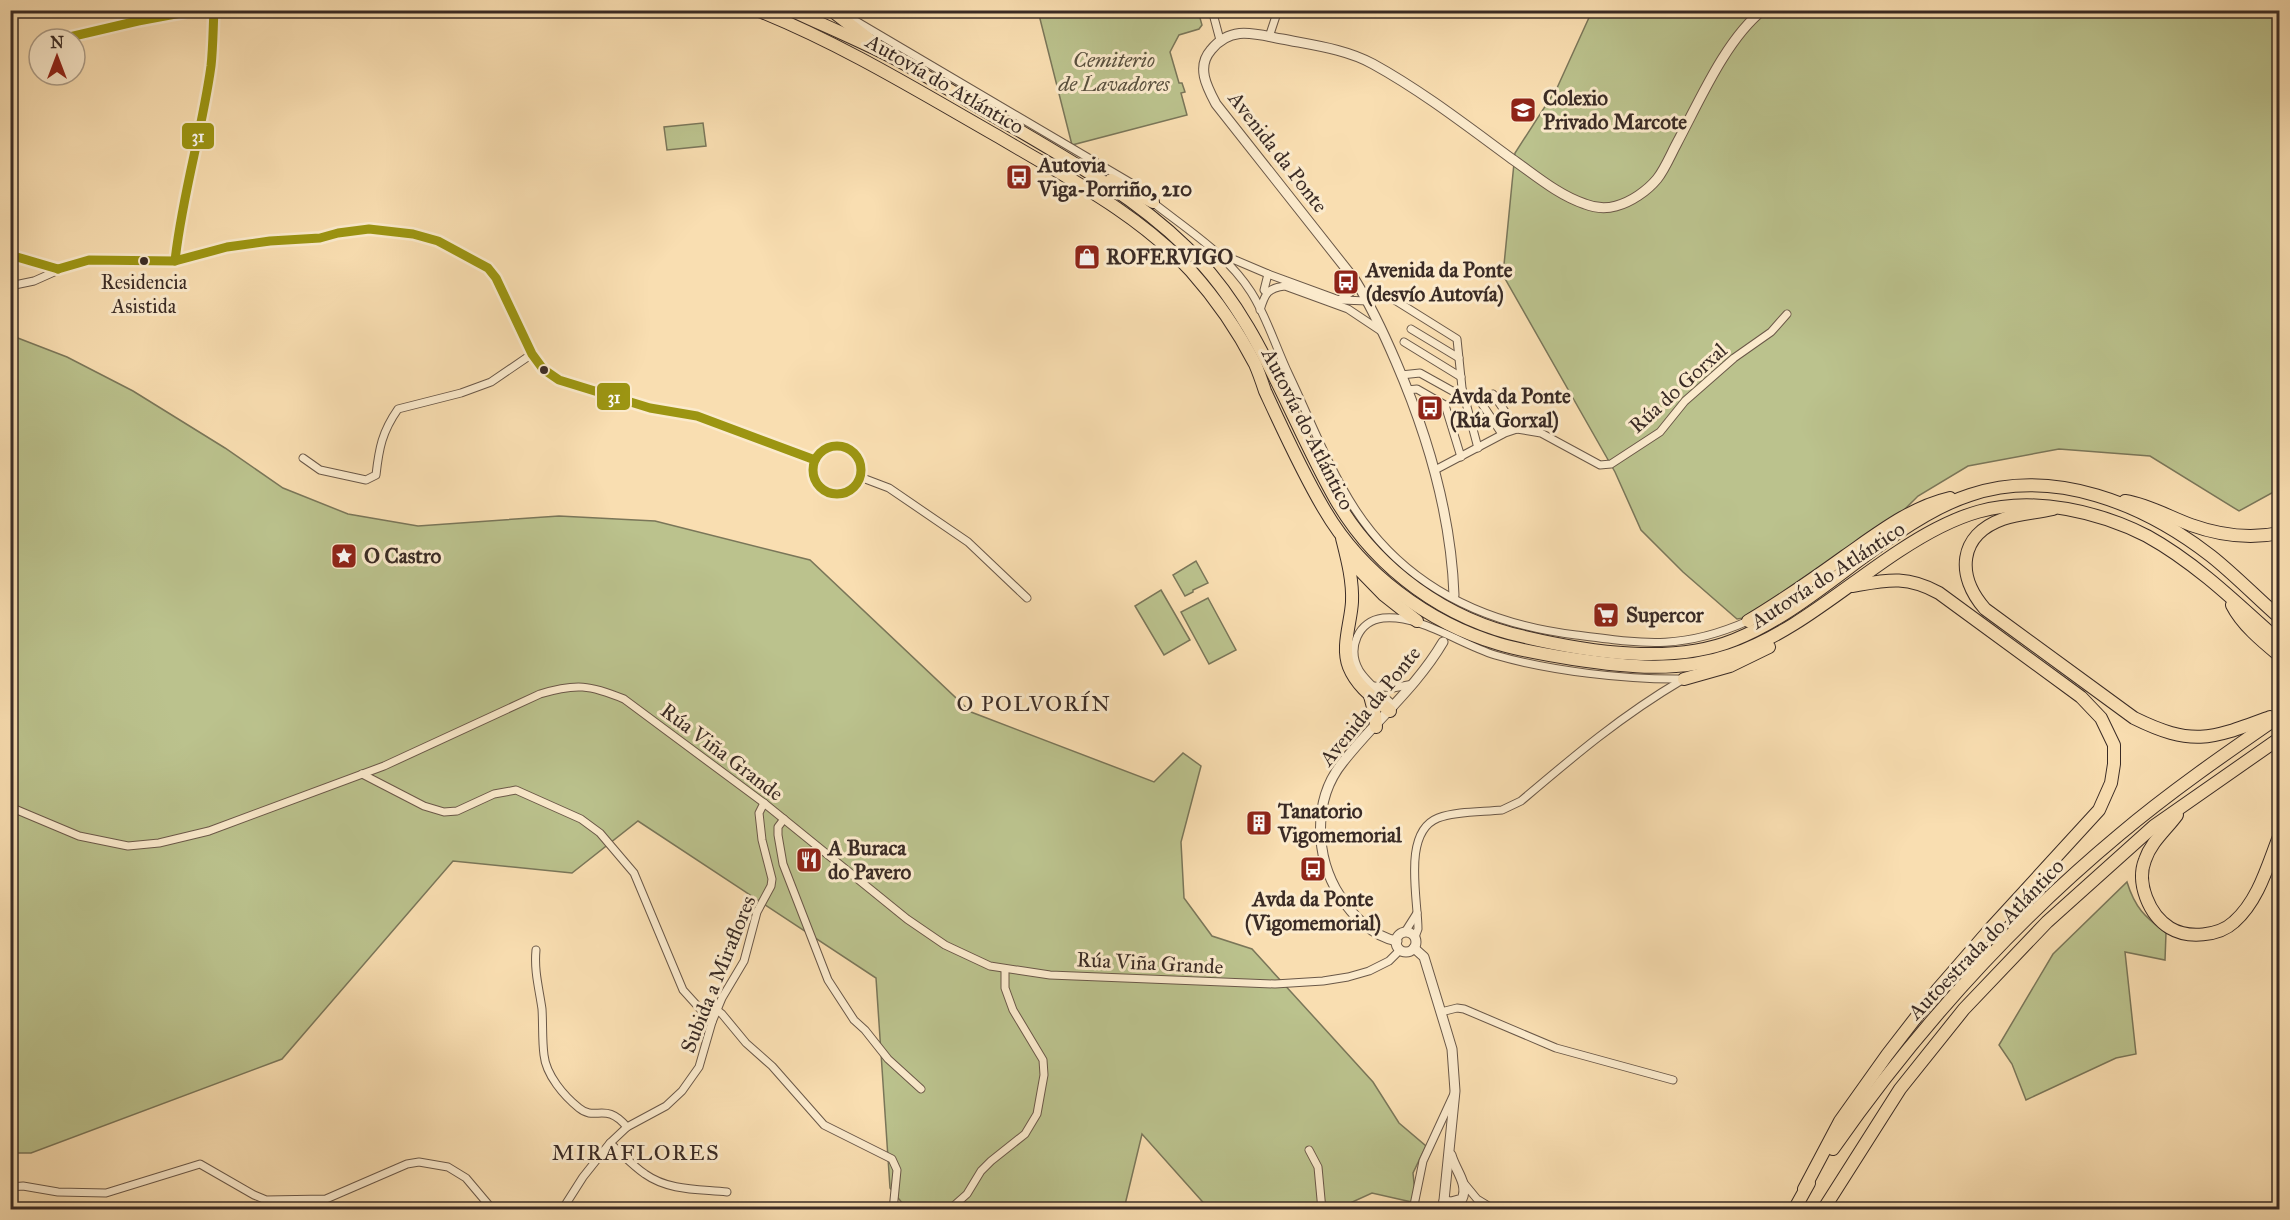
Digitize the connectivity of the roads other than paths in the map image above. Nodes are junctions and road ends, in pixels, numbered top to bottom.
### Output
1 (214, 10) edge
2 (757, 10) edge
3 (791, 10) edge
4 (831, 10) edge
5 (841, 10) edge
6 (1212, 10) edge
7 (1278, 10) edge
8 (1763, 10) edge
9 (1269, 37) junction
10 (1220, 40) junction
11 (893, 58) junction
12 (1082, 168) junction
13 (1152, 202) junction
14 (1216, 252) junction
15 (175, 261) junction
16 (1268, 274) junction
17 (1355, 280) junction
18 (10, 286) edge
19 (1267, 293) junction
20 (1385, 294) dead end
21 (1339, 300) junction
22 (1368, 301) junction
23 (1348, 309) junction
24 (1260, 310) junction
25 (1786, 314) dead end
26 (1411, 329) dead end
27 (1383, 333) junction
28 (1404, 342) dead end
29 (532, 354) junction
30 (1459, 358) junction
31 (1401, 375) junction
32 (1461, 377) junction
33 (1407, 390) junction
34 (1493, 394) dead end
35 (1465, 398) junction
36 (1482, 404) dead end
37 (1517, 429) junction
38 (1502, 434) junction
39 (1478, 448) junction
40 (1461, 457) junction
41 (303, 458) dead end
42 (815, 460) junction
43 (1435, 470) junction
44 (860, 477) junction
45 (1969, 495) junction
46 (2106, 498) junction
47 (2060, 508) junction
48 (2280, 533) edge
49 (1341, 536) junction
50 (1347, 557) junction
51 (1848, 586) junction
52 (2226, 593) junction
53 (1454, 595) dead end
54 (1027, 598) dead end
55 (2280, 618) edge
56 (1417, 621) junction
57 (1748, 621) joint
58 (1789, 627) junction
59 (1443, 642) dead end
60 (2280, 642) edge
61 (2264, 643) junction
62 (2280, 656) edge
63 (2280, 668) edge
64 (1660, 679) junction
65 (1684, 679) junction
66 (1414, 684) junction
67 (1372, 691) junction
68 (1663, 692) junction
69 (1392, 708) junction
70 (2280, 715) edge
71 (1376, 727) junction
72 (2280, 738) edge
73 (362, 774) junction
74 (764, 803) junction
75 (10, 807) edge
76 (2182, 808) junction
77 (784, 819) junction
78 (2280, 834) edge
79 (1417, 913) junction
80 (1405, 932) junction
81 (1415, 938) junction
82 (1398, 945) junction
83 (1414, 948) junction
84 (536, 950) dead end
85 (1005, 970) junction
86 (717, 1010) junction
87 (1441, 1012) junction
88 (712, 1022) junction
89 (1673, 1080) dead end
90 (921, 1089) dead end
91 (1455, 1091) junction
92 (627, 1127) junction
93 (610, 1143) junction
94 (1309, 1150) dead end
95 (1449, 1150) junction
96 (1447, 1175) junction
97 (1462, 1179) junction
98 (10, 1186) edge
99 (1804, 1189) junction
100 (727, 1192) dead end
101 (1477, 1198) junction
102 (1462, 1199) junction
103 (1444, 1205) edge
104 (493, 1209) edge
105 (561, 1209) edge
106 (893, 1209) edge
107 (949, 1209) edge
108 (1322, 1209) edge
109 (1413, 1209) edge
110 (1495, 1209) edge
111 (1794, 1209) edge
112 (1823, 1209) edge

1 - 15 street
2 - 49 highway, Autovía do Atlántico
3 - 11 highway, Autovía do Atlántico
4 - 11 highway
5 - 13 street
6 - 10 street
7 - 9 street
8 - 9 street
9 - 10 street
10 - 17 street, Avenida da Ponte
11 - 12 highway, Autovía do Atlántico
12 - 13 highway
12 - 45 highway, Autovía do Atlántico
13 - 14 street
14 - 16 street
14 - 24 street
15 - 18 street
15 - 29 street
16 - 19 street
16 - 21 street
17 - 21 street
17 - 22 street, Avenida da Ponte
19 - 23 street
19 - 24 street
20 - 30 street
21 - 22 street
22 - 23 street
22 - 27 street, Avenida da Ponte
23 - 27 street
24 - 57 street
25 - 37 street, Rúa do Gorxal
26 - 30 street
27 - 31 street, Avenida da Ponte
28 - 32 street
29 - 41 street
29 - 42 street
30 - 32 street
31 - 33 street, Avenida da Ponte
31 - 35 street
32 - 35 street
33 - 40 street
33 - 43 street, Avenida da Ponte
34 - 37 street
35 - 39 street
36 - 38 street
37 - 38 street
38 - 39 street
39 - 40 street
40 - 43 street
42 - 44 street
42 - 44 street
43 - 53 street, Avenida da Ponte
44 - 54 street
45 - 46 highway, Autovía do Atlántico
45 - 57 highway
46 - 48 highway
46 - 55 highway, Autovía do Atlántico
47 - 51 highway, Autovía do Atlántico
47 - 52 highway, Autovía do Atlántico
47 - 70 highway
49 - 50 highway
49 - 58 highway, Autovía do Atlántico
50 - 56 highway
50 - 67 highway
51 - 58 highway, Autovía do Atlántico
51 - 99 highway
52 - 60 highway, Autovía do Atlántico
52 - 61 highway
56 - 64 street
56 - 67 street
58 - 65 highway
59 - 66 street, Avenida da Ponte
61 - 62 highway
61 - 63 highway
64 - 65 street
64 - 68 street
65 - 68 street
66 - 67 street
66 - 69 street, Avenida da Ponte
67 - 69 highway
67 - 71 highway
68 - 79 street
69 - 71 street, Avenida da Ponte
70 - 99 highway, Autoestrada do Atlántico
71 - 82 street, Avenida da Ponte
72 - 76 highway, Autoestrada do Atlántico
73 - 74 street, Rúa Viña Grande
73 - 75 street, Rúa Viña Grande
73 - 88 street
74 - 77 street, Rúa Viña Grande
74 - 86 street, Subida a Miraflores
76 - 78 highway
76 - 112 highway, Autoestrada do Atlántico
77 - 85 street, Rúa Viña Grande
77 - 90 street
79 - 80 street
79 - 81 street
80 - 81 street
80 - 82 street
81 - 83 street
82 - 83 street
82 - 85 street, Rúa Viña Grande
83 - 87 street
84 - 92 street
85 - 107 street
86 - 88 street, Subida a Miraflores
86 - 106 street
87 - 89 street
87 - 91 street
88 - 92 street, Subida a Miraflores
91 - 95 street
91 - 109 street
92 - 93 street, Subida a Miraflores
93 - 100 street
93 - 105 street, Subida a Miraflores
94 - 108 street
95 - 96 street
95 - 97 street
96 - 97 street
96 - 103 street
97 - 101 street
97 - 102 street
98 - 104 street
99 - 111 highway, Autoestrada do Atlántico
101 - 102 street
101 - 110 street
102 - 103 street

